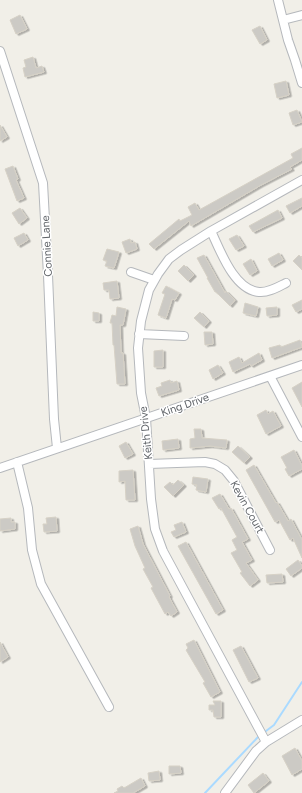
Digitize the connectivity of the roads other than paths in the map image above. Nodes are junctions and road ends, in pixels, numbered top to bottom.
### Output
1 (278, 0) edge
2 (302, 15) edge
3 (283, 20) junction
4 (0, 51) edge
5 (302, 83) edge
6 (302, 180) edge
7 (210, 231) junction
8 (131, 272) dead end
9 (154, 280) junction
10 (286, 283) dead end
11 (139, 334) junction
12 (184, 336) dead end
13 (302, 365) edge
14 (270, 376) junction
15 (146, 418) junction
16 (302, 437) edge
17 (57, 448) junction
18 (17, 462) junction
19 (149, 464) junction
20 (0, 468) edge
21 (270, 550) dead end
22 (108, 707) dead end
23 (302, 720) edge
24 (266, 742) junction
25 (225, 793) edge

1 - 3 street
2 - 3 street
3 - 5 street
4 - 17 street, Connie Lane
6 - 7 street, Keith Drive
7 - 9 street, Keith Drive
7 - 10 street
8 - 9 street
9 - 11 street, Keith Drive
11 - 12 street
11 - 15 street, Keith Drive
13 - 14 street, King Drive
14 - 15 street, King Drive
14 - 16 street
15 - 17 street, King Drive
15 - 19 street, Keith Drive
17 - 18 street, King Drive
18 - 20 street, King Drive
18 - 22 street
19 - 21 street, Kevin Court
19 - 24 street, Keith Drive
23 - 24 street
24 - 25 street

